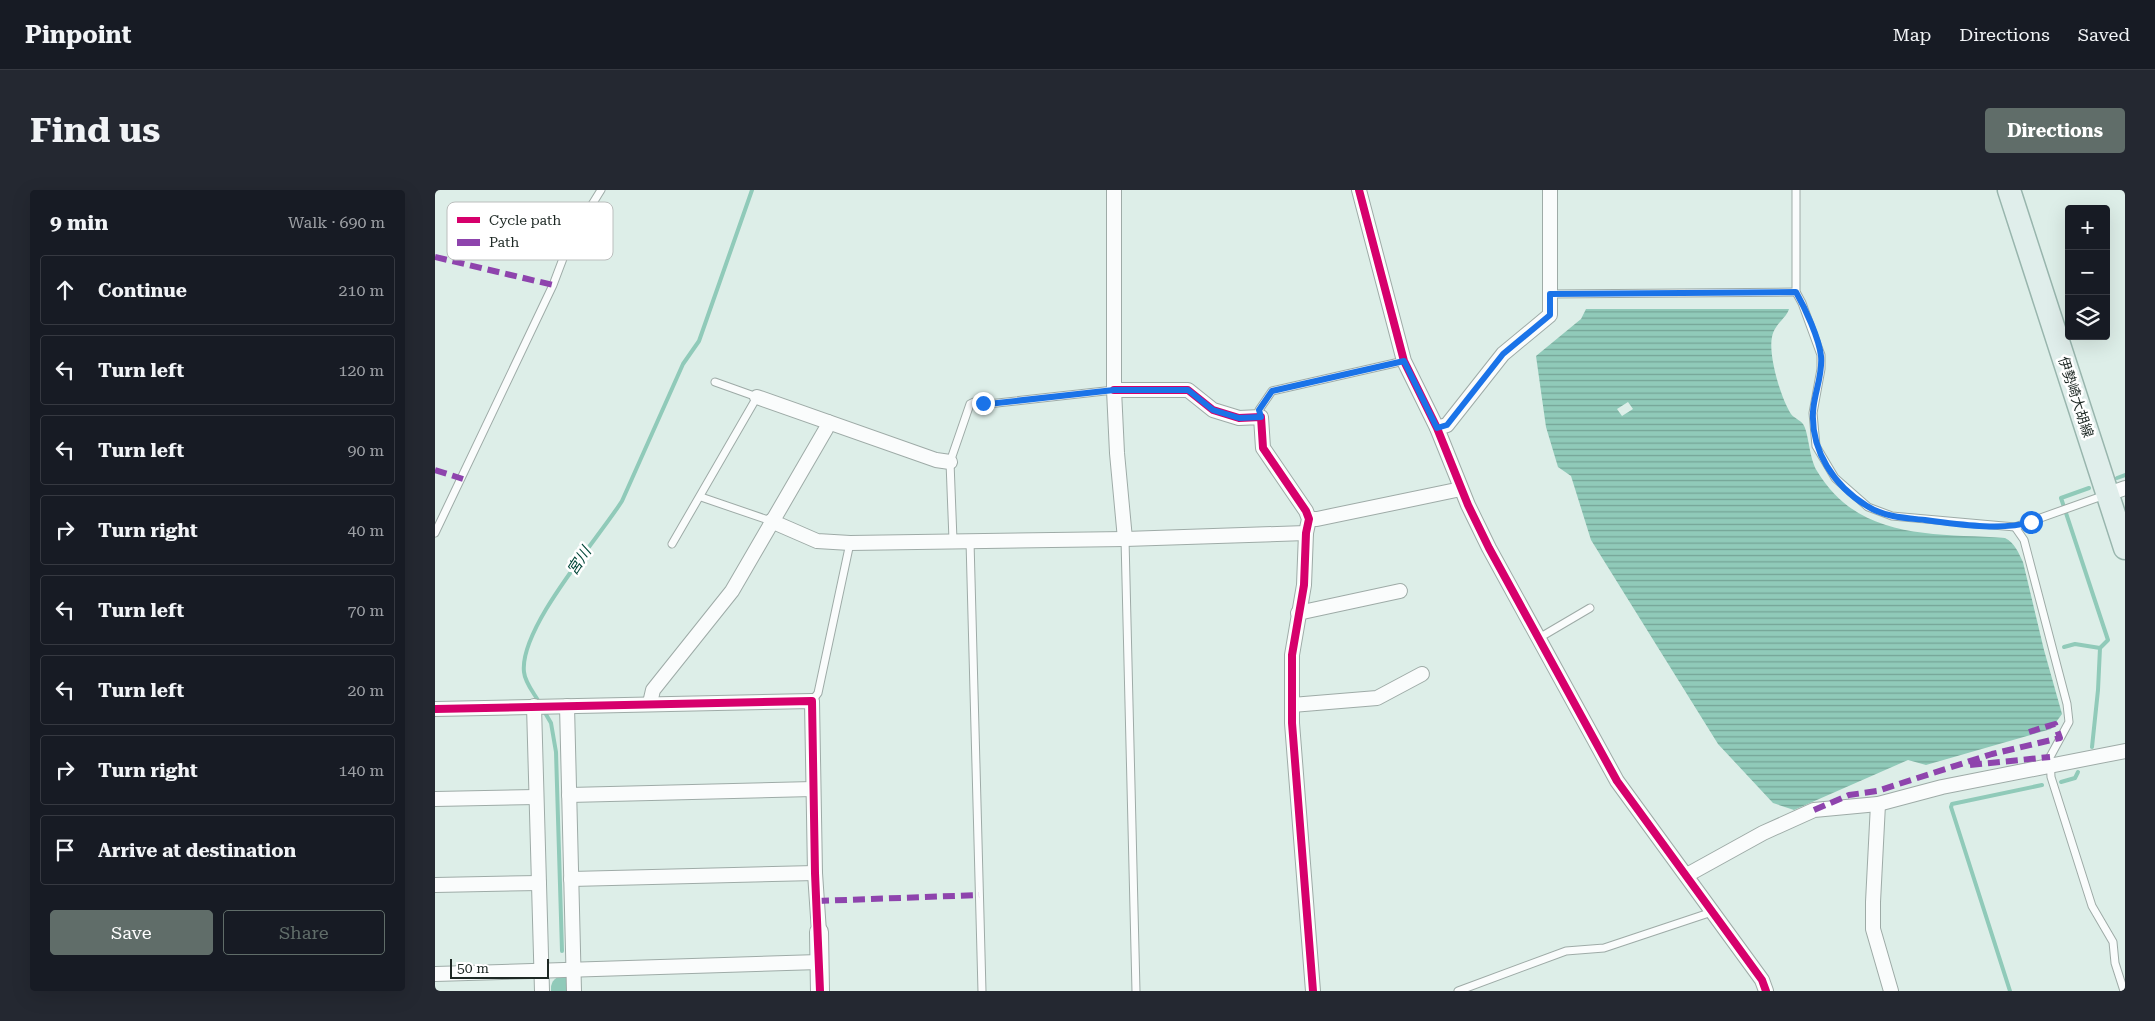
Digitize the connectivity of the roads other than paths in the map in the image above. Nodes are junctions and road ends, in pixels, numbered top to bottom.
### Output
1 (601, 190) edge
2 (1114, 190) edge
3 (1359, 190) edge
4 (1550, 190) edge
5 (1796, 190) edge
6 (2009, 190) edge
7 (594, 202) edge
8 (563, 260) edge
9 (1796, 292) junction
10 (1550, 294) junction
11 (1404, 361) junction
12 (715, 382) dead end
13 (1114, 390) junction
14 (757, 397) junction
15 (1261, 417) junction
16 (828, 422) junction
17 (1437, 428) junction
18 (950, 462) junction
19 (1461, 489) junction
20 (2116, 491) edge
21 (701, 497) junction
22 (1309, 519) junction
23 (771, 521) junction
24 (2015, 527) junction
25 (1305, 533) junction
26 (435, 534) edge
27 (1125, 539) junction
28 (953, 540) junction
29 (970, 540) junction
30 (849, 543) junction
31 (671, 544) dead end
32 (2125, 548) edge
33 (1400, 591) dead end
34 (1589, 608) dead end
35 (1298, 613) junction
36 (1539, 638) junction
37 (1422, 674) dead end
38 (812, 701) junction
39 (650, 703) junction
40 (1292, 705) junction
41 (534, 706) junction
42 (567, 706) junction
43 (435, 709) edge
44 (2125, 751) edge
45 (2049, 768) junction
46 (813, 789) junction
47 (569, 795) junction
48 (536, 797) junction
49 (435, 799) edge
50 (1878, 804) junction
51 (815, 873) junction
52 (1687, 876) junction
53 (571, 879) junction
54 (539, 883) junction
55 (435, 885) edge
56 (1712, 912) junction
57 (819, 932) joint
58 (819, 962) junction
59 (573, 968) junction
60 (541, 972) junction
61 (435, 974) edge
62 (542, 991) edge
63 (573, 991) edge
64 (820, 991) edge
65 (982, 991) edge
66 (1136, 991) edge
67 (1313, 991) edge
68 (1458, 991) edge
69 (1766, 991) edge
70 (1891, 991) edge
71 (2124, 991) edge

1 - 7 lane
2 - 13 street
3 - 11 street
4 - 10 street
5 - 9 lane
6 - 20 main road, 伊勢崎大胡線
8 - 26 lane
9 - 10 lane
9 - 24 lane
10 - 17 street
11 - 15 lane
11 - 17 street
12 - 14 lane
13 - 15 street
13 - 18 lane
13 - 27 street
14 - 16 street
14 - 21 lane
15 - 22 street
16 - 18 street
16 - 23 street
17 - 19 street
18 - 28 lane
19 - 22 street
19 - 36 street
20 - 24 lane
20 - 32 main road, 伊勢崎大胡線
21 - 23 lane
21 - 31 lane
22 - 25 street
23 - 30 street
23 - 39 street
24 - 45 lane
25 - 27 street
25 - 35 street
27 - 29 street
27 - 66 lane
28 - 29 street
28 - 30 street
29 - 65 lane
30 - 38 lane
33 - 35 street
34 - 36 lane
35 - 40 street
36 - 52 street
37 - 40 street
38 - 39 street
38 - 46 street
39 - 42 street
40 - 67 street
41 - 42 street
41 - 43 street
41 - 48 street
42 - 47 street
44 - 45 street
45 - 50 street
45 - 71 lane
46 - 47 street
46 - 51 street
47 - 53 street
48 - 49 street
48 - 54 street
50 - 52 street
50 - 70 street
51 - 53 street
51 - 57 street
52 - 56 street
53 - 59 street
54 - 55 street
54 - 60 street
56 - 68 lane
56 - 69 street
57 - 58 street
58 - 59 street
58 - 64 street
59 - 60 street
59 - 63 street
60 - 61 street
60 - 62 street

